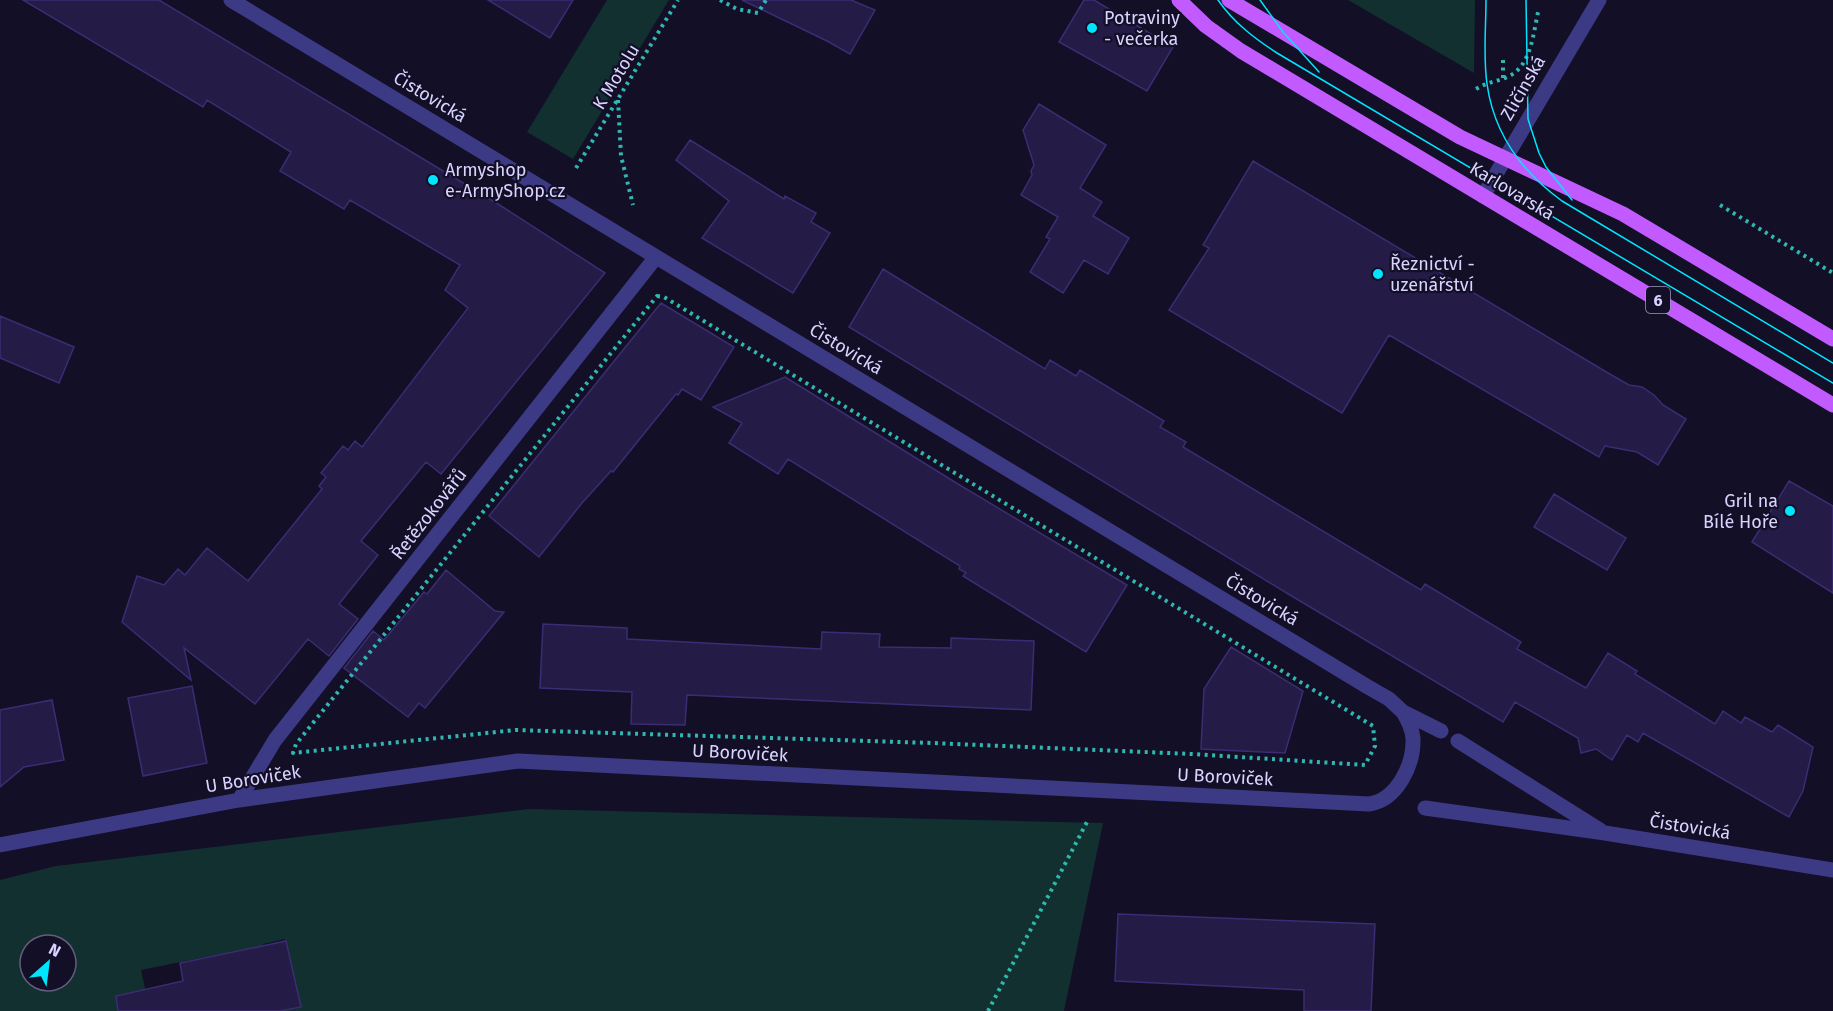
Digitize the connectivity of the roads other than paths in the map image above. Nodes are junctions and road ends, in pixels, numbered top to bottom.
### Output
1 (231, 0) edge
2 (1179, 0) edge
3 (1229, 0) edge
4 (1599, 0) edge
5 (1504, 159) junction
6 (1483, 196) junction
7 (656, 257) junction
8 (1833, 339) edge
9 (1833, 405) edge
10 (1403, 712) junction
11 (1440, 731) dead end
12 (1458, 741) dead end
13 (239, 800) junction
14 (1425, 808) dead end
15 (1605, 833) junction
16 (0, 845) edge
17 (1833, 870) edge

1 - 7 street, Čistovická
2 - 6 main road, Karlovarská / 6
3 - 5 main road, Karlovarská
4 - 5 street, Zličínská
5 - 6 street, Zličínská
5 - 8 main road, Karlovarská
6 - 9 main road, Karlovarská / 6
7 - 10 street, Čistovická
7 - 13 street, Řetězokovářů
10 - 11 street, Čistovická
10 - 13 street, U Boroviček
12 - 15 street, Čistovická
13 - 16 street, U Boroviček
14 - 15 street
15 - 17 street, Čistovická

